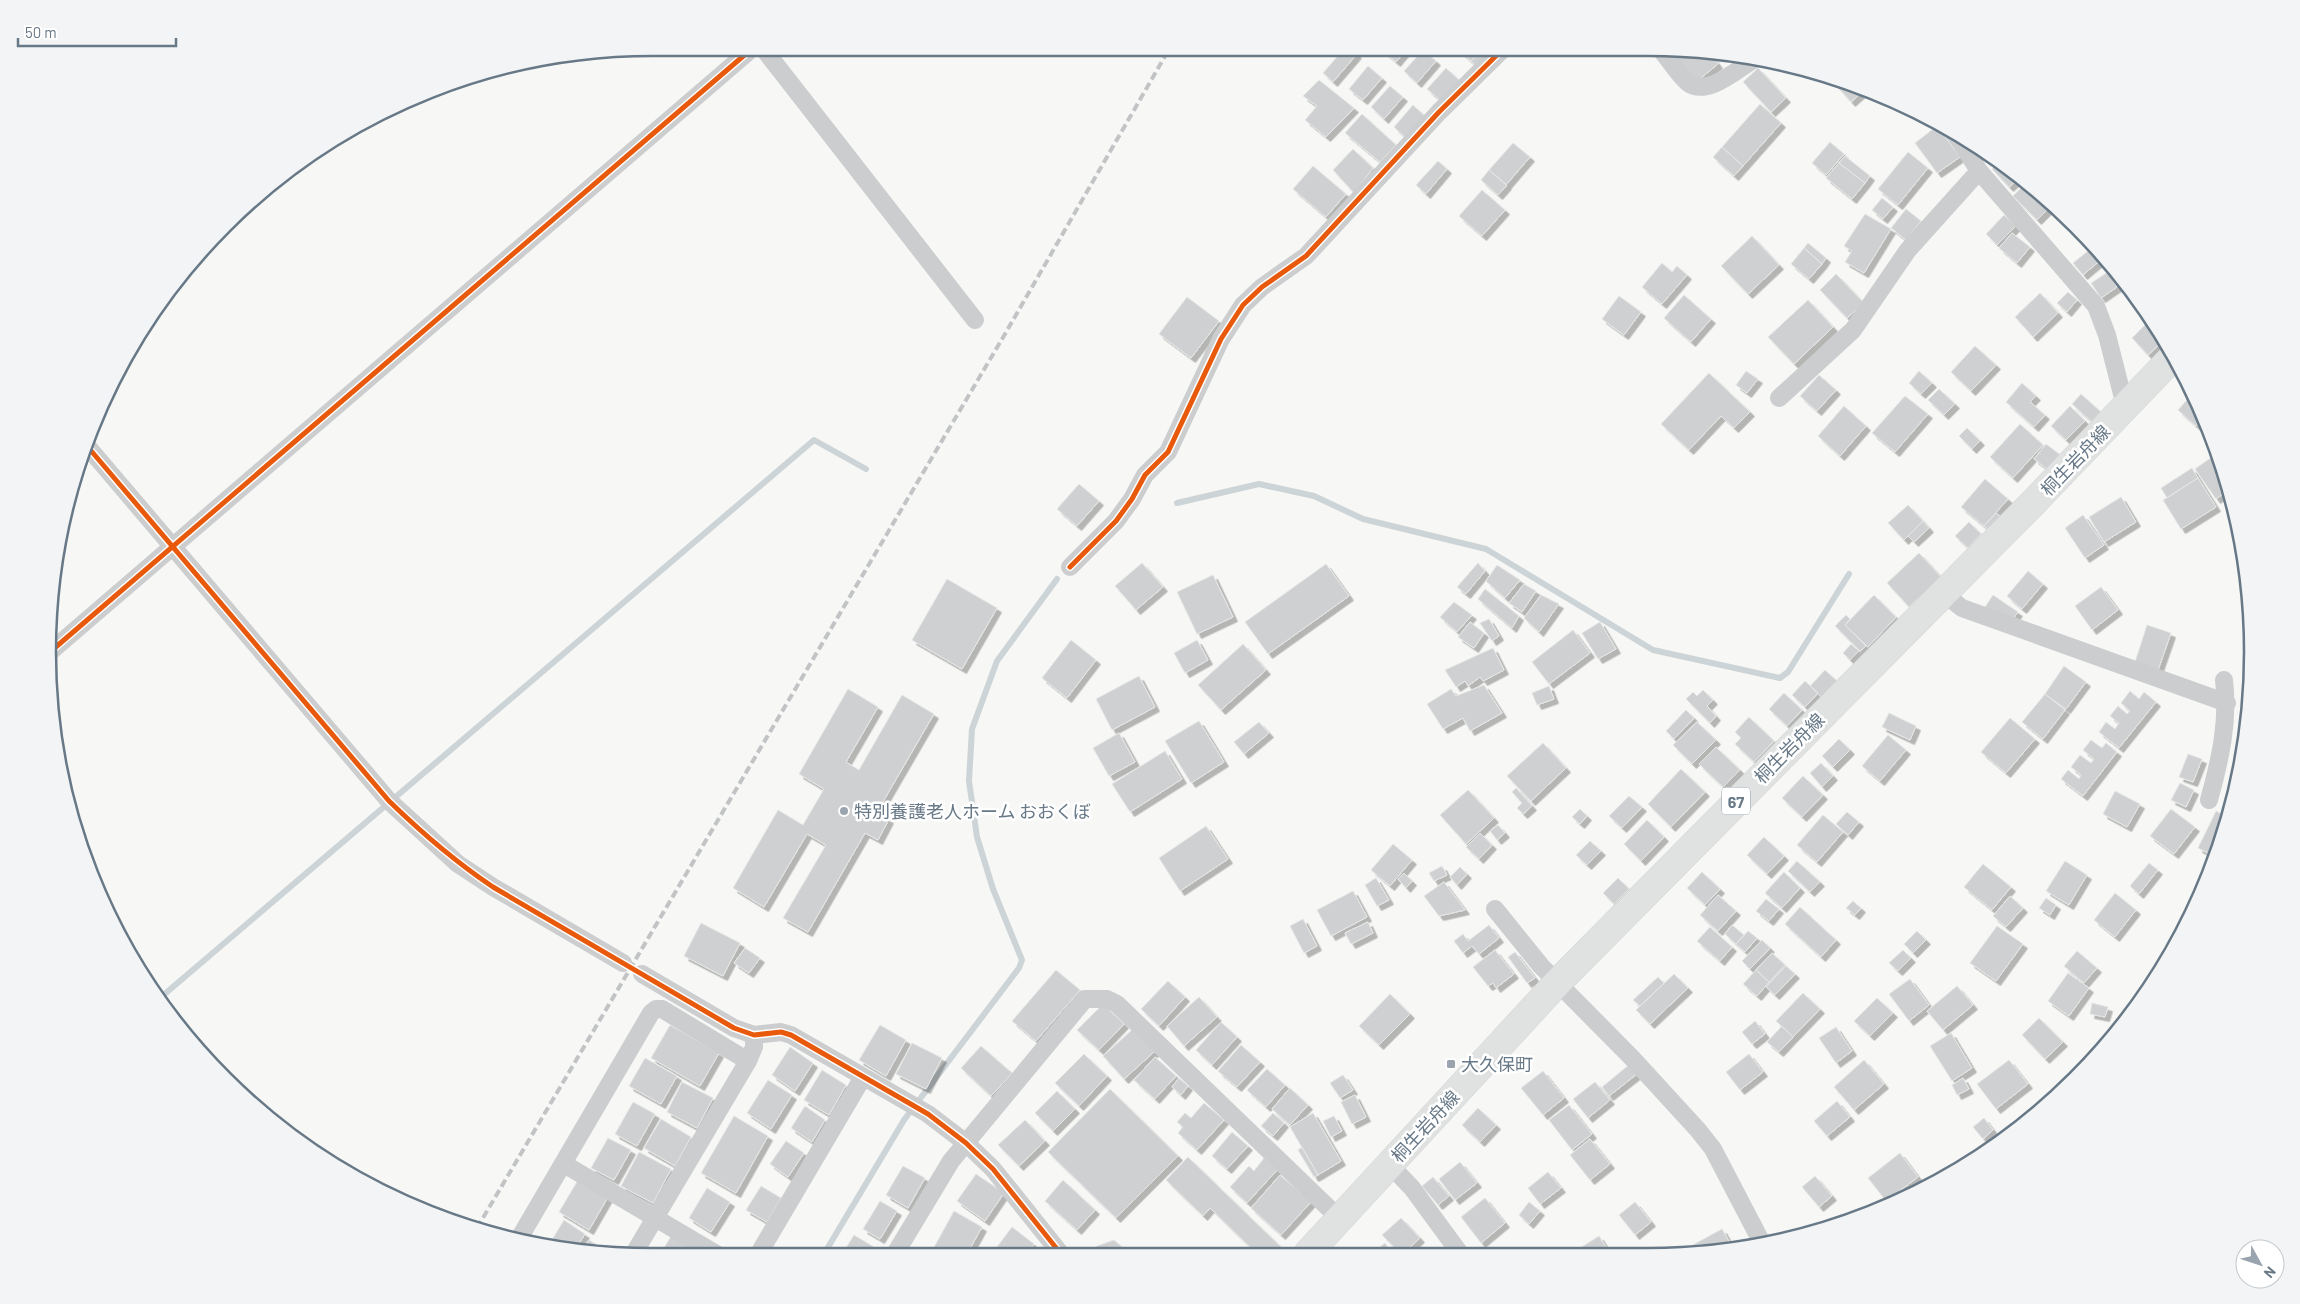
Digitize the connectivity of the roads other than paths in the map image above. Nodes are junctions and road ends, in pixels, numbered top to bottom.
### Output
1 (743, 56) edge
2 (769, 56) edge
3 (1496, 56) edge
4 (1667, 57) edge
5 (1745, 64) edge
6 (1965, 148) edge
7 (1980, 171) junction
8 (975, 320) dead end
9 (2168, 362) edge
10 (1778, 398) dead end
11 (2128, 406) junction
12 (92, 451) edge
13 (172, 547) junction
14 (1070, 567) dead end
15 (1942, 593) junction
16 (56, 647) edge
17 (2224, 680) dead end
18 (2227, 703) junction
19 (2209, 800) dead end
20 (1495, 908) dead end
21 (623, 963) dead end
22 (642, 974) dead end
23 (1557, 983) junction
24 (754, 1035) junction
25 (748, 1061) junction
26 (863, 1077) junction
27 (966, 1143) junction
28 (564, 1164) junction
29 (1390, 1165) junction
30 (655, 1217) junction
31 (1340, 1219) junction
32 (523, 1233) edge
33 (1759, 1237) edge
34 (637, 1247) edge
35 (706, 1248) edge
36 (762, 1248) edge
37 (899, 1248) edge
38 (1056, 1248) edge
39 (1315, 1248) edge
40 (1456, 1248) edge

1 - 13 street
2 - 8 street
3 - 14 street
4 - 5 street
6 - 7 street
7 - 10 street
7 - 11 street
9 - 11 main road, 桐生岩舟線 / 67
11 - 15 main road, 桐生岩舟線 / 67
12 - 13 street
13 - 16 street
13 - 21 street
15 - 18 street
15 - 23 main road, 桐生岩舟線 / 67
17 - 18 street
18 - 19 street
20 - 23 street
22 - 24 street
23 - 29 main road, 桐生岩舟線 / 67
23 - 33 street
24 - 25 street
24 - 26 street
25 - 28 street
25 - 30 street
26 - 27 street
26 - 36 street
27 - 31 street
27 - 37 street
27 - 38 street
28 - 30 street
28 - 32 street
29 - 31 main road, 桐生岩舟線 / 67
29 - 40 street
30 - 34 street
30 - 35 street
31 - 39 main road, 桐生岩舟線 / 67

